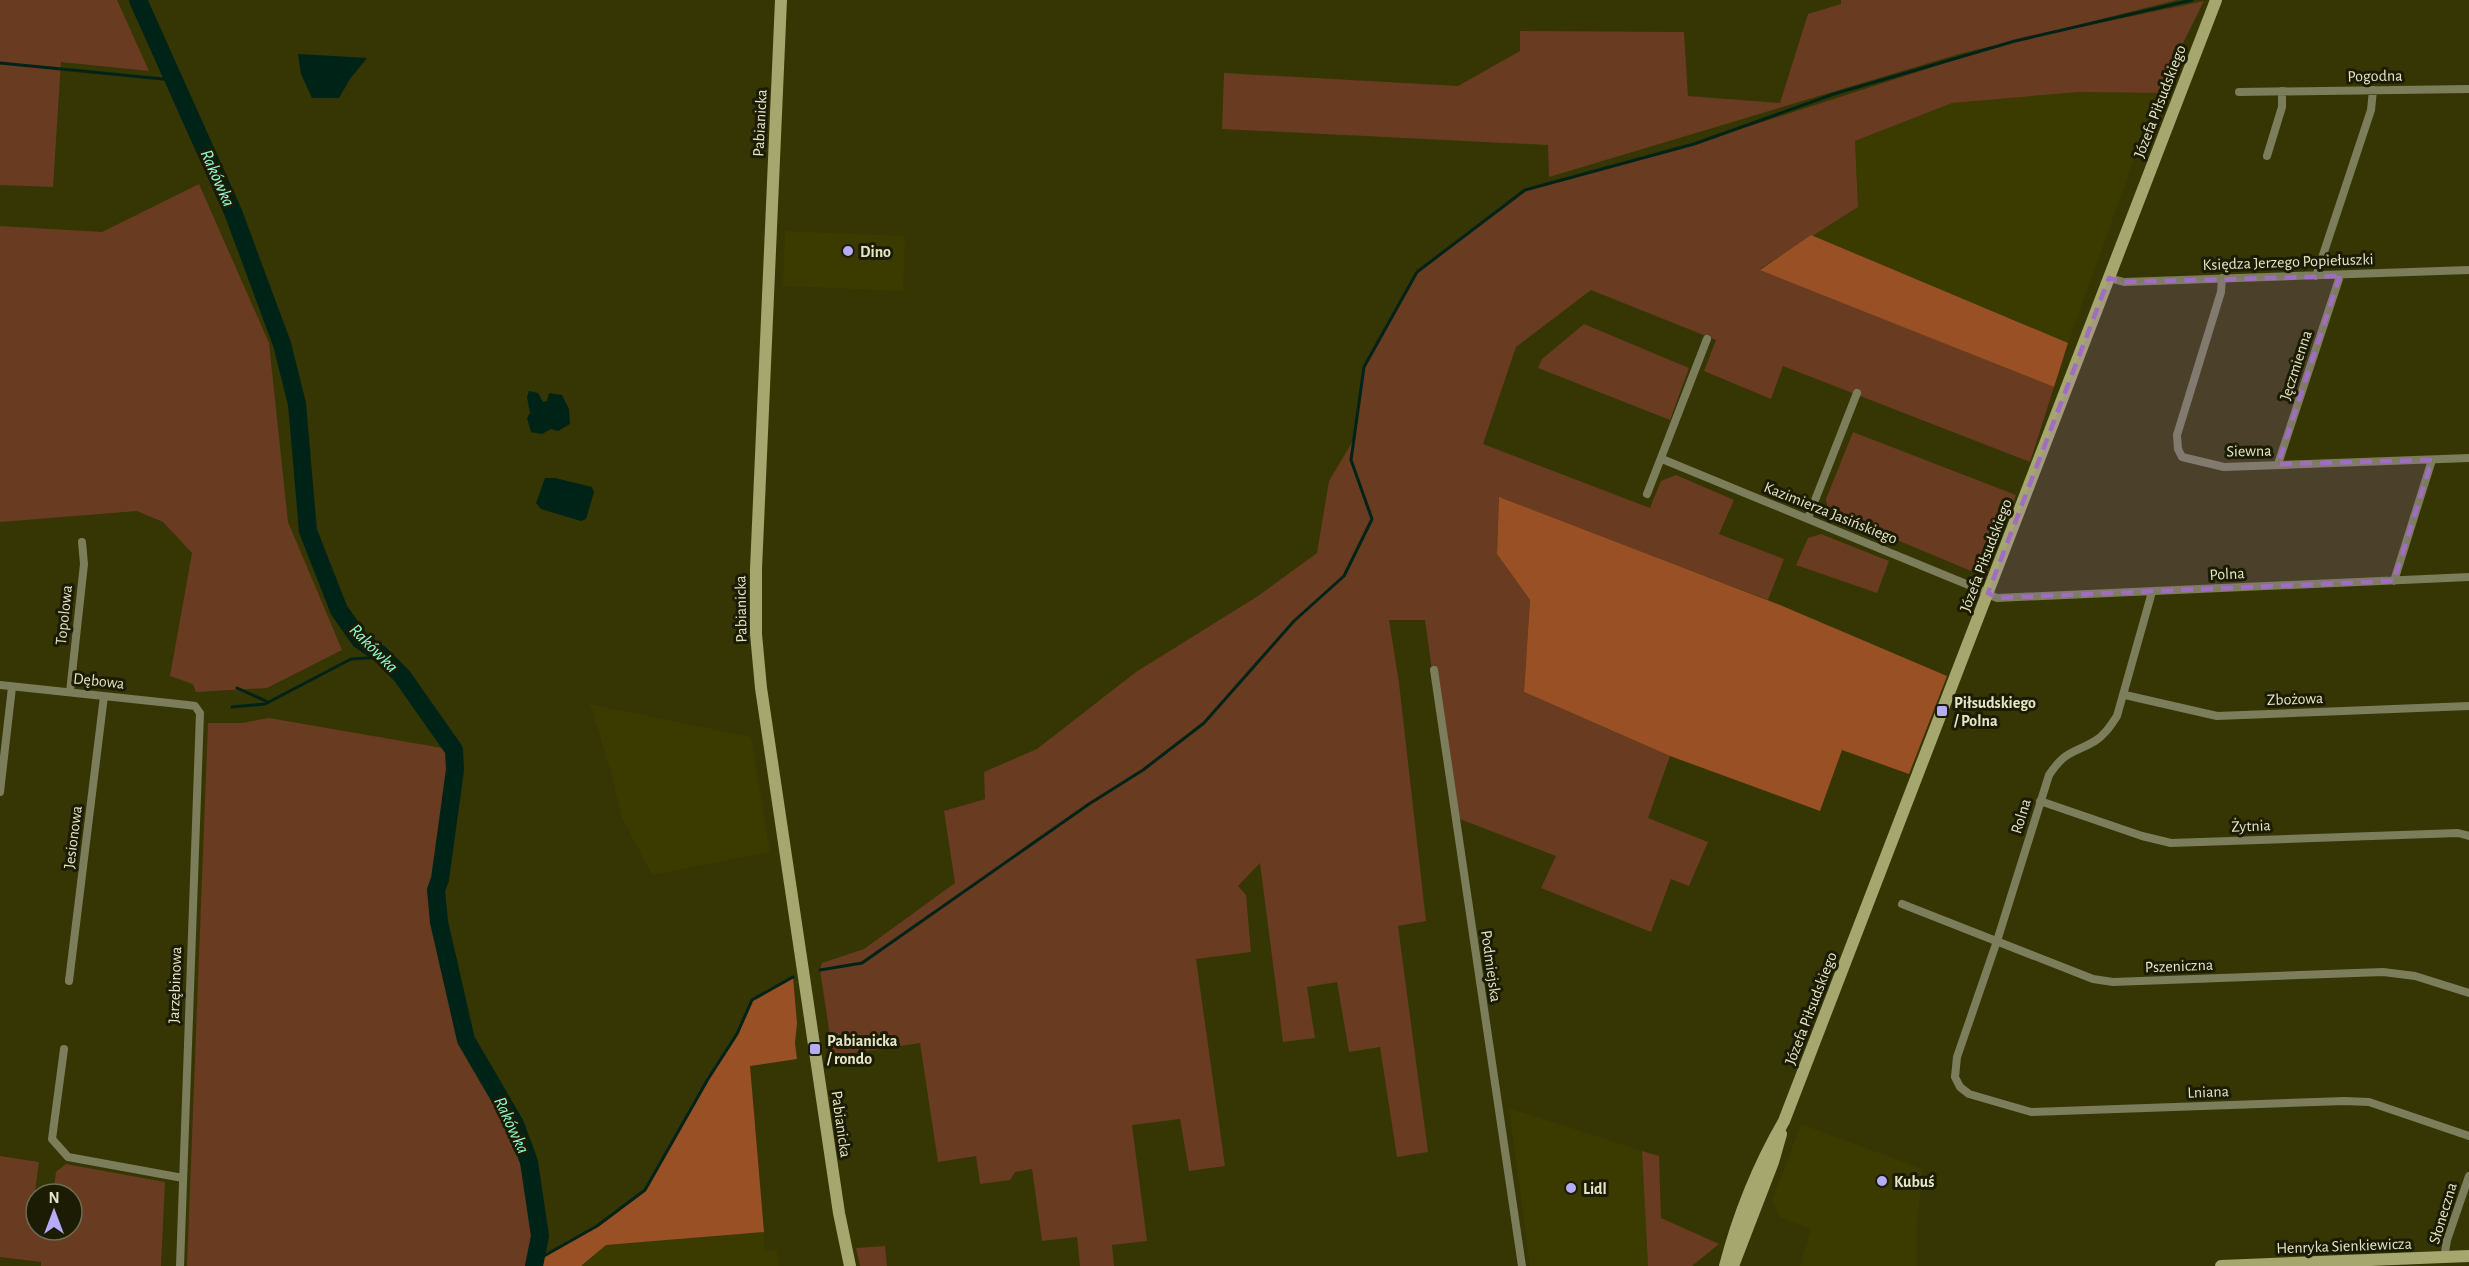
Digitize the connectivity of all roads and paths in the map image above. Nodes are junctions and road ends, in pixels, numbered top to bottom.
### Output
1 (781, 0) edge
2 (2216, 0) edge
3 (2469, 89) edge
4 (2373, 90) junction
5 (2282, 91) junction
6 (2239, 92) dead end
7 (2267, 156) dead end
8 (2469, 270) edge
9 (2316, 276) junction
10 (2340, 276) junction
11 (2109, 278) junction
12 (2222, 278) junction
13 (1707, 339) dead end
14 (1857, 393) dead end
15 (2469, 458) edge
16 (1662, 459) junction
17 (2432, 460) junction
18 (2278, 465) junction
19 (1647, 494) dead end
20 (1808, 518) junction
21 (82, 542) dead end
22 (2469, 577) edge
23 (2394, 580) junction
24 (2152, 592) junction
25 (1987, 594) junction
26 (1434, 670) dead end
27 (0, 685) edge
28 (12, 687) junction
29 (70, 692) junction
30 (2125, 695) junction
31 (104, 696) junction
32 (195, 706) joint
33 (2469, 706) edge
34 (0, 792) edge
35 (2040, 801) junction
36 (2469, 836) edge
37 (1902, 904) dead end
38 (1997, 941) junction
39 (69, 981) dead end
40 (2469, 993) edge
41 (63, 1049) dead end
42 (1955, 1077) joint
43 (1784, 1121) junction
44 (2469, 1136) edge
45 (2469, 1176) edge
46 (183, 1178) junction
47 (839, 1213) junction
48 (1728, 1248) junction
49 (2469, 1256) edge
50 (2445, 1258) junction
51 (1733, 1265) edge
52 (180, 1266) edge
53 (842, 1266) edge
54 (850, 1266) edge
55 (1522, 1266) edge
56 (1716, 1266) edge
57 (2221, 1266) edge

1 - 47 main road, Pabianicka
2 - 11 main road, Józefa Piłsudskiego
3 - 4 street, Pogodna
4 - 5 street, Pogodna
4 - 9 street
5 - 6 street, Pogodna
5 - 7 street
8 - 10 street, Księdza Jerzego Popiełuszki
9 - 10 street, Księdza Jerzego Popiełuszki
9 - 12 street, Księdza Jerzego Popiełuszki
10 - 18 street, Jęczmienna
11 - 12 street, Księdza Jerzego Popiełuszki
11 - 25 main road, Józefa Piłsudskiego
12 - 18 street, Siewna
13 - 16 street
14 - 20 street
15 - 17 street, Siewna
16 - 19 street
16 - 20 street, Kazimierza Jasińskiego
17 - 18 street, Siewna
17 - 23 street
20 - 25 street, Kazimierza Jasińskiego
21 - 29 street, Topolowa
22 - 23 street, Polna
23 - 24 street, Polna
24 - 25 street, Polna
24 - 30 street, Rolna
25 - 43 main road, Józefa Piłsudskiego
26 - 55 street, Podmiejska
27 - 28 street, Dębowa
28 - 29 street, Dębowa
28 - 34 street
29 - 31 street, Dębowa
30 - 33 street, Zbożowa
30 - 35 street, Rolna
31 - 32 street, Dębowa
31 - 39 street, Jesionowa
32 - 46 street, Jarzębinowa
35 - 36 street, Żytnia
35 - 38 street, Rolna
37 - 38 street, Pszeniczna
38 - 40 street, Pszeniczna
38 - 42 street, Rolna
41 - 46 street
42 - 44 street, Lniana
43 - 48 main road, Józefa Piłsudskiego
43 - 51 main road, Józefa Piłsudskiego
45 - 50 street, Słoneczna
46 - 52 street, Jarzębinowa
47 - 53 main road, Pabianicka
47 - 54 main road, Pabianicka
48 - 51 main road, Józefa Piłsudskiego
48 - 56 main road
49 - 50 main road, Henryka Sienkiewicza
50 - 57 main road, Henryka Sienkiewicza

